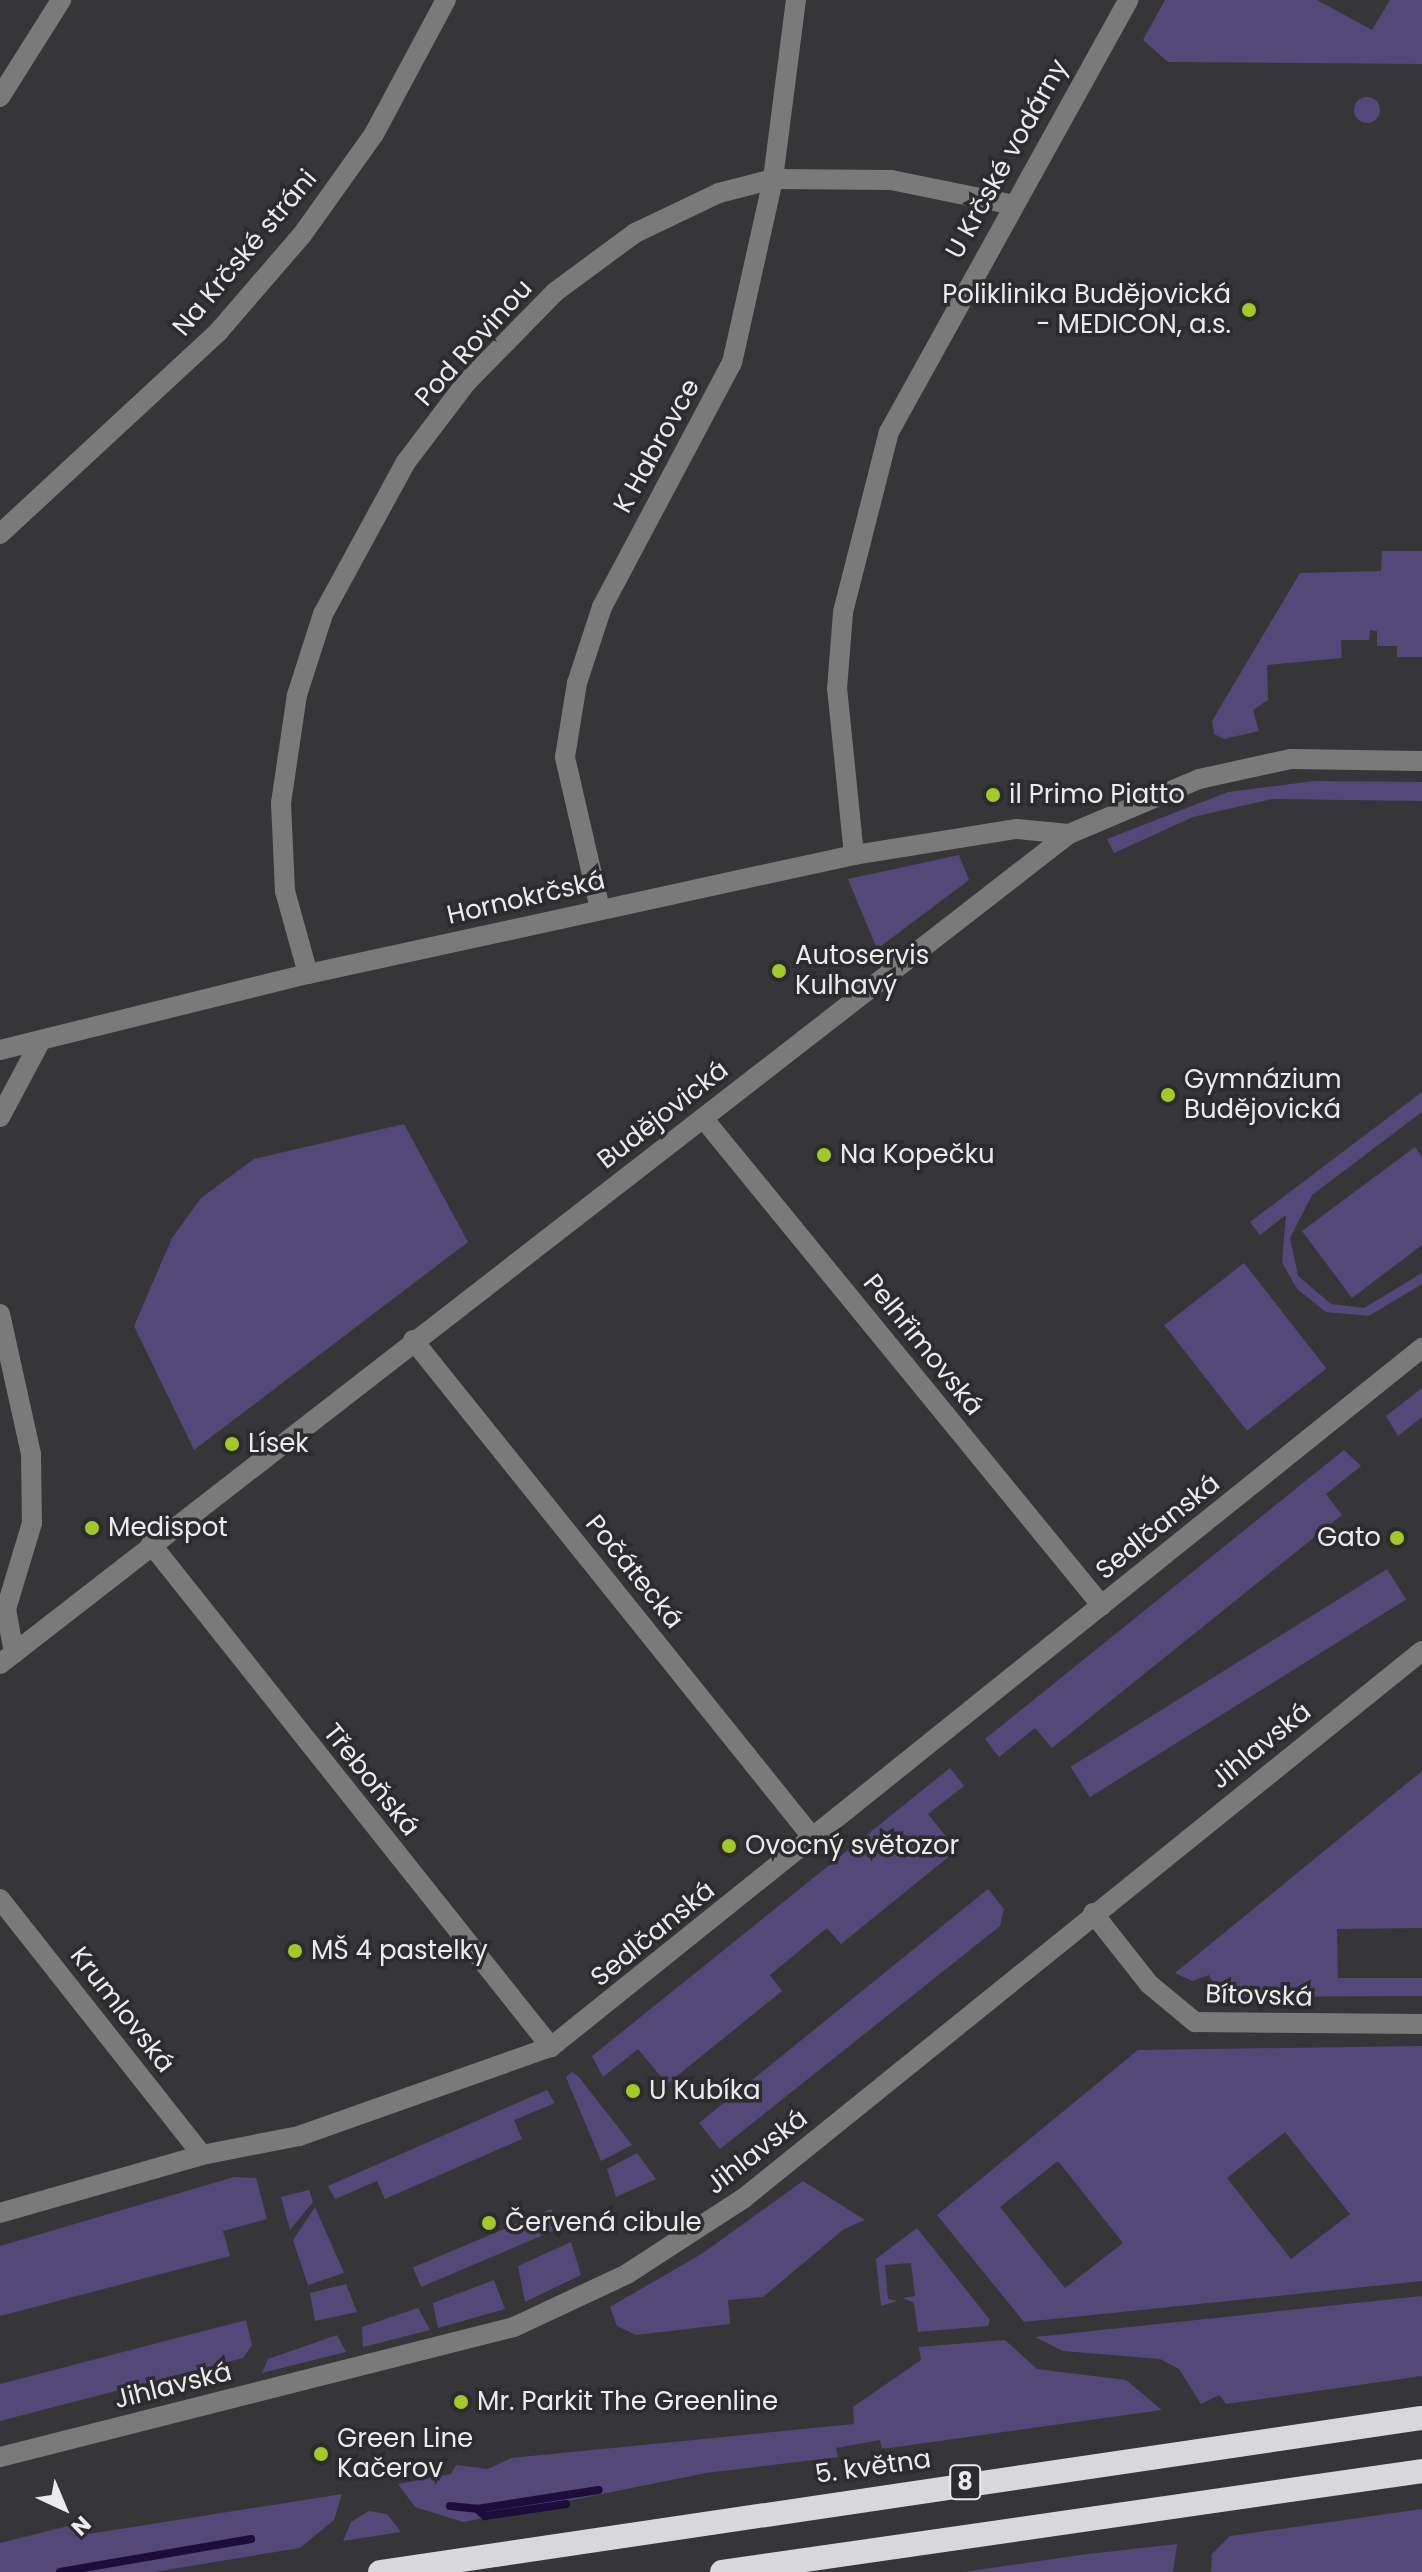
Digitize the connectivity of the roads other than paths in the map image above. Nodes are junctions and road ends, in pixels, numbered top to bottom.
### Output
1 (61, 0) edge
2 (446, 0) edge
3 (796, 0) edge
4 (1128, 0) edge
5 (0, 97) edge
6 (773, 179) junction
7 (1009, 204) junction
8 (0, 534) edge
9 (1422, 761) edge
10 (1069, 834) junction
11 (854, 855) junction
12 (600, 909) junction
13 (308, 974) junction
14 (39, 1044) junction
15 (0, 1050) edge
16 (0, 1117) edge
17 (703, 1118) junction
18 (0, 1314) edge
19 (413, 1340) junction
20 (1422, 1348) edge
21 (151, 1544) junction
22 (1102, 1606) junction
23 (1422, 1651) edge
24 (7, 1658) edge
25 (813, 1838) junction
26 (0, 1899) edge
27 (1093, 1913) junction
28 (1422, 2024) edge
29 (551, 2047) junction
30 (202, 2155) junction
31 (0, 2212) edge
32 (1422, 2418) edge
33 (0, 2457) edge
34 (1422, 2471) edge
35 (1300, 2489) junction
36 (1422, 2489) edge
37 (380, 2572) edge
38 (722, 2572) edge

1 - 5 street
2 - 8 street, Na Krčské stráni
3 - 6 street, K Habrovce
4 - 7 street, U Krčské vodárny
6 - 7 street, Pod Rovinou
6 - 12 street, K Habrovce
6 - 13 street, Pod Rovinou
7 - 11 street, U Krčské vodárny
9 - 10 street, Budějovická
10 - 11 street, Hornokrčská
10 - 17 street, Budějovická
11 - 12 street, Hornokrčská
12 - 13 street, Hornokrčská
13 - 14 street, Hornokrčská
14 - 15 street, Hornokrčská
14 - 16 street
17 - 19 street, Budějovická
17 - 22 street, Pelhřimovská
18 - 24 street
19 - 21 street, Budějovická
19 - 25 street, Počátecká
20 - 22 street, Sedlčanská
21 - 24 street, Budějovická
21 - 29 street, Třeboňská
22 - 25 street, Sedlčanská
23 - 27 street, Jihlavská
25 - 29 street, Sedlčanská
26 - 30 street, Krumlovská
27 - 28 street, Bítovská
27 - 33 street, Jihlavská
29 - 30 street, Sedlčanská
30 - 31 street, Sedlčanská
32 - 37 highway, 5. května / 8
34 - 35 highway, 8
35 - 36 highway
35 - 38 highway, 8

